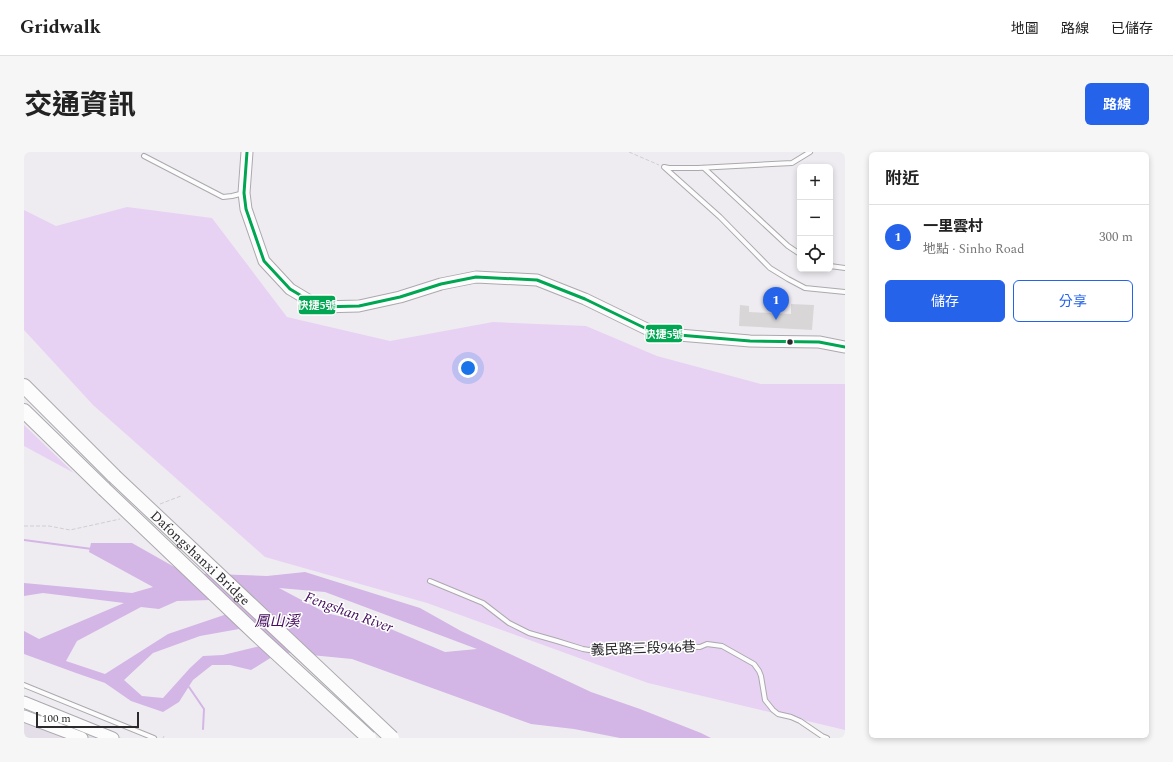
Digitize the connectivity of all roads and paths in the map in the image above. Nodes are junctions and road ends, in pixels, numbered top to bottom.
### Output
1 (247, 152) edge
2 (629, 152) edge
3 (810, 152) edge
4 (144, 156) dead end
5 (664, 166) junction
6 (704, 168) junction
7 (244, 193) junction
8 (797, 252) edge
9 (833, 266) edge
10 (845, 268) edge
11 (845, 292) edge
12 (845, 347) edge
13 (24, 386) edge
14 (24, 411) edge
15 (122, 518) dead end
16 (24, 526) edge
17 (430, 581) dead end
18 (24, 685) edge
19 (24, 702) edge
20 (24, 716) edge
21 (60, 733) edge
22 (82, 738) edge
23 (114, 738) edge
24 (154, 738) edge
25 (369, 738) edge
26 (392, 738) edge
27 (827, 738) edge

1 - 7 main road
2 - 5 path
3 - 6 lane
4 - 7 lane
5 - 6 lane
5 - 11 lane
6 - 8 lane
7 - 12 main road
9 - 10 lane
13 - 26 highway, Dafongshanxi Bridge, bridge
14 - 25 highway, Dafongshanxi Bridge, bridge
15 - 16 path
17 - 27 lane, 義民路三段946巷
18 - 24 lane
19 - 23 main road
20 - 21 main road
21 - 22 main road

